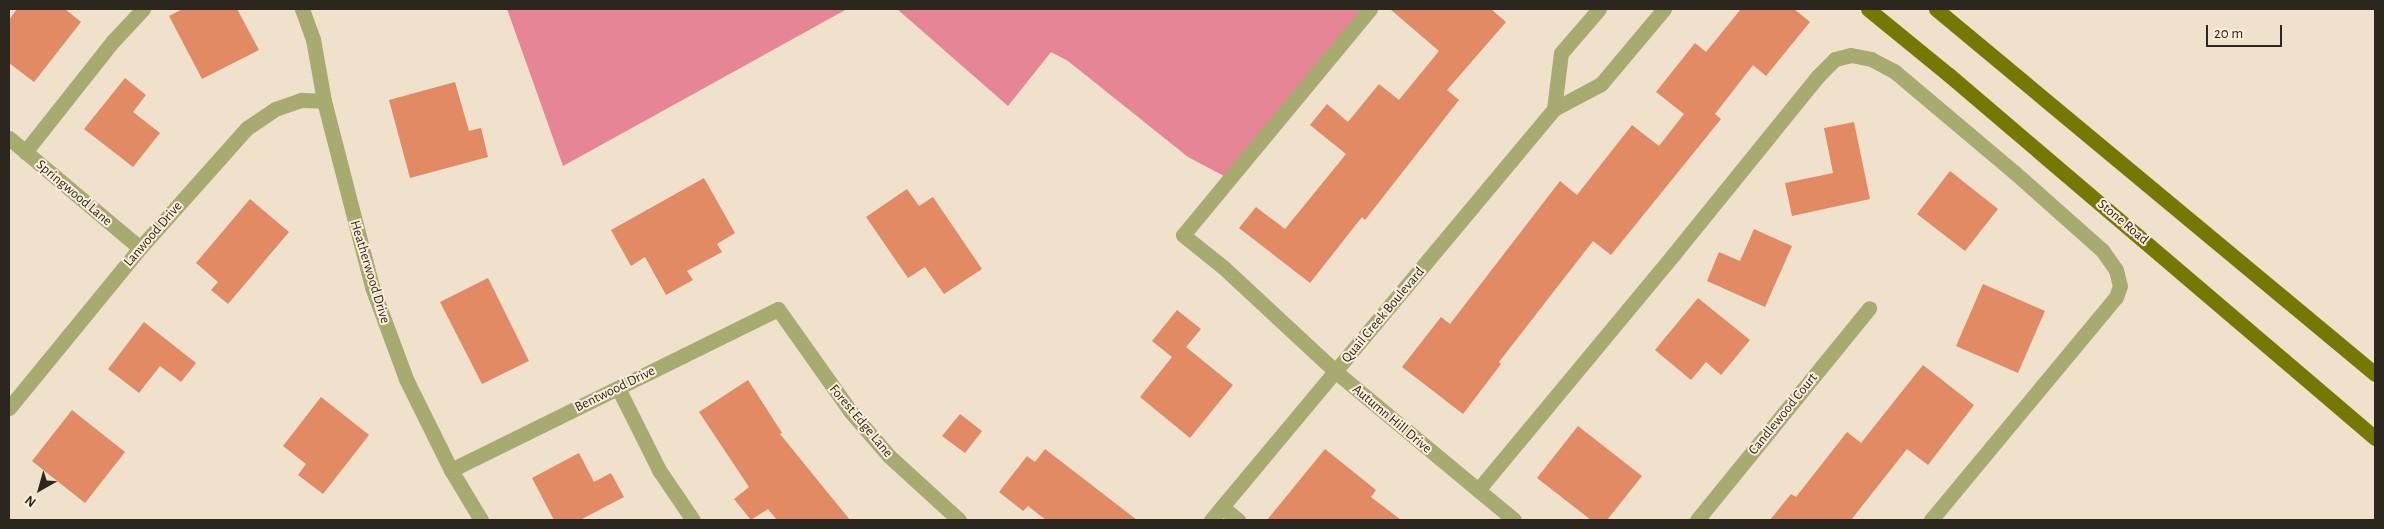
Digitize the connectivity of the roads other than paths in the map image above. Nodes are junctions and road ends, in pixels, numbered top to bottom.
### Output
1 (302, 9) edge
2 (1370, 9) edge
3 (1599, 9) edge
4 (1664, 9) edge
5 (1868, 9) edge
6 (1936, 9) edge
7 (136, 11) edge
8 (324, 101) junction
9 (1554, 109) junction
10 (9, 138) edge
11 (25, 152) junction
12 (140, 248) junction
13 (1869, 308) dead end
14 (778, 309) joint
15 (1336, 372) junction
16 (2375, 374) edge
17 (618, 388) junction
18 (9, 408) edge
19 (2375, 438) edge
20 (452, 470) junction
21 (1478, 490) junction
22 (1222, 507) junction
23 (481, 520) edge
24 (694, 520) edge
25 (959, 520) edge
26 (1211, 520) edge
27 (1238, 520) edge
28 (1514, 520) edge
29 (1697, 520) edge
30 (1931, 520) edge

1 - 8 street, Heatherwood Drive
2 - 15 street, Autumn Hill Drive
3 - 9 street
4 - 9 street, Quail Creek Boulevard
5 - 19 main road, Stone Road
6 - 16 main road
7 - 11 street
8 - 12 street, Lanwood Drive
8 - 20 street, Heatherwood Drive
9 - 15 street, Quail Creek Boulevard
10 - 11 street, Springwood Lane
11 - 12 street, Springwood Lane
12 - 18 street, Lanwood Drive
13 - 29 street, Candlewood Court
14 - 17 street, Bentwood Drive
14 - 25 street, Forest Edge Lane
15 - 21 street, Autumn Hill Drive
15 - 22 street, Quail Creek Boulevard
17 - 20 street, Bentwood Drive
17 - 24 street
20 - 23 street, Heatherwood Drive
21 - 28 street, Autumn Hill Drive
21 - 30 street
22 - 26 street, Quail Creek Boulevard
22 - 27 street

